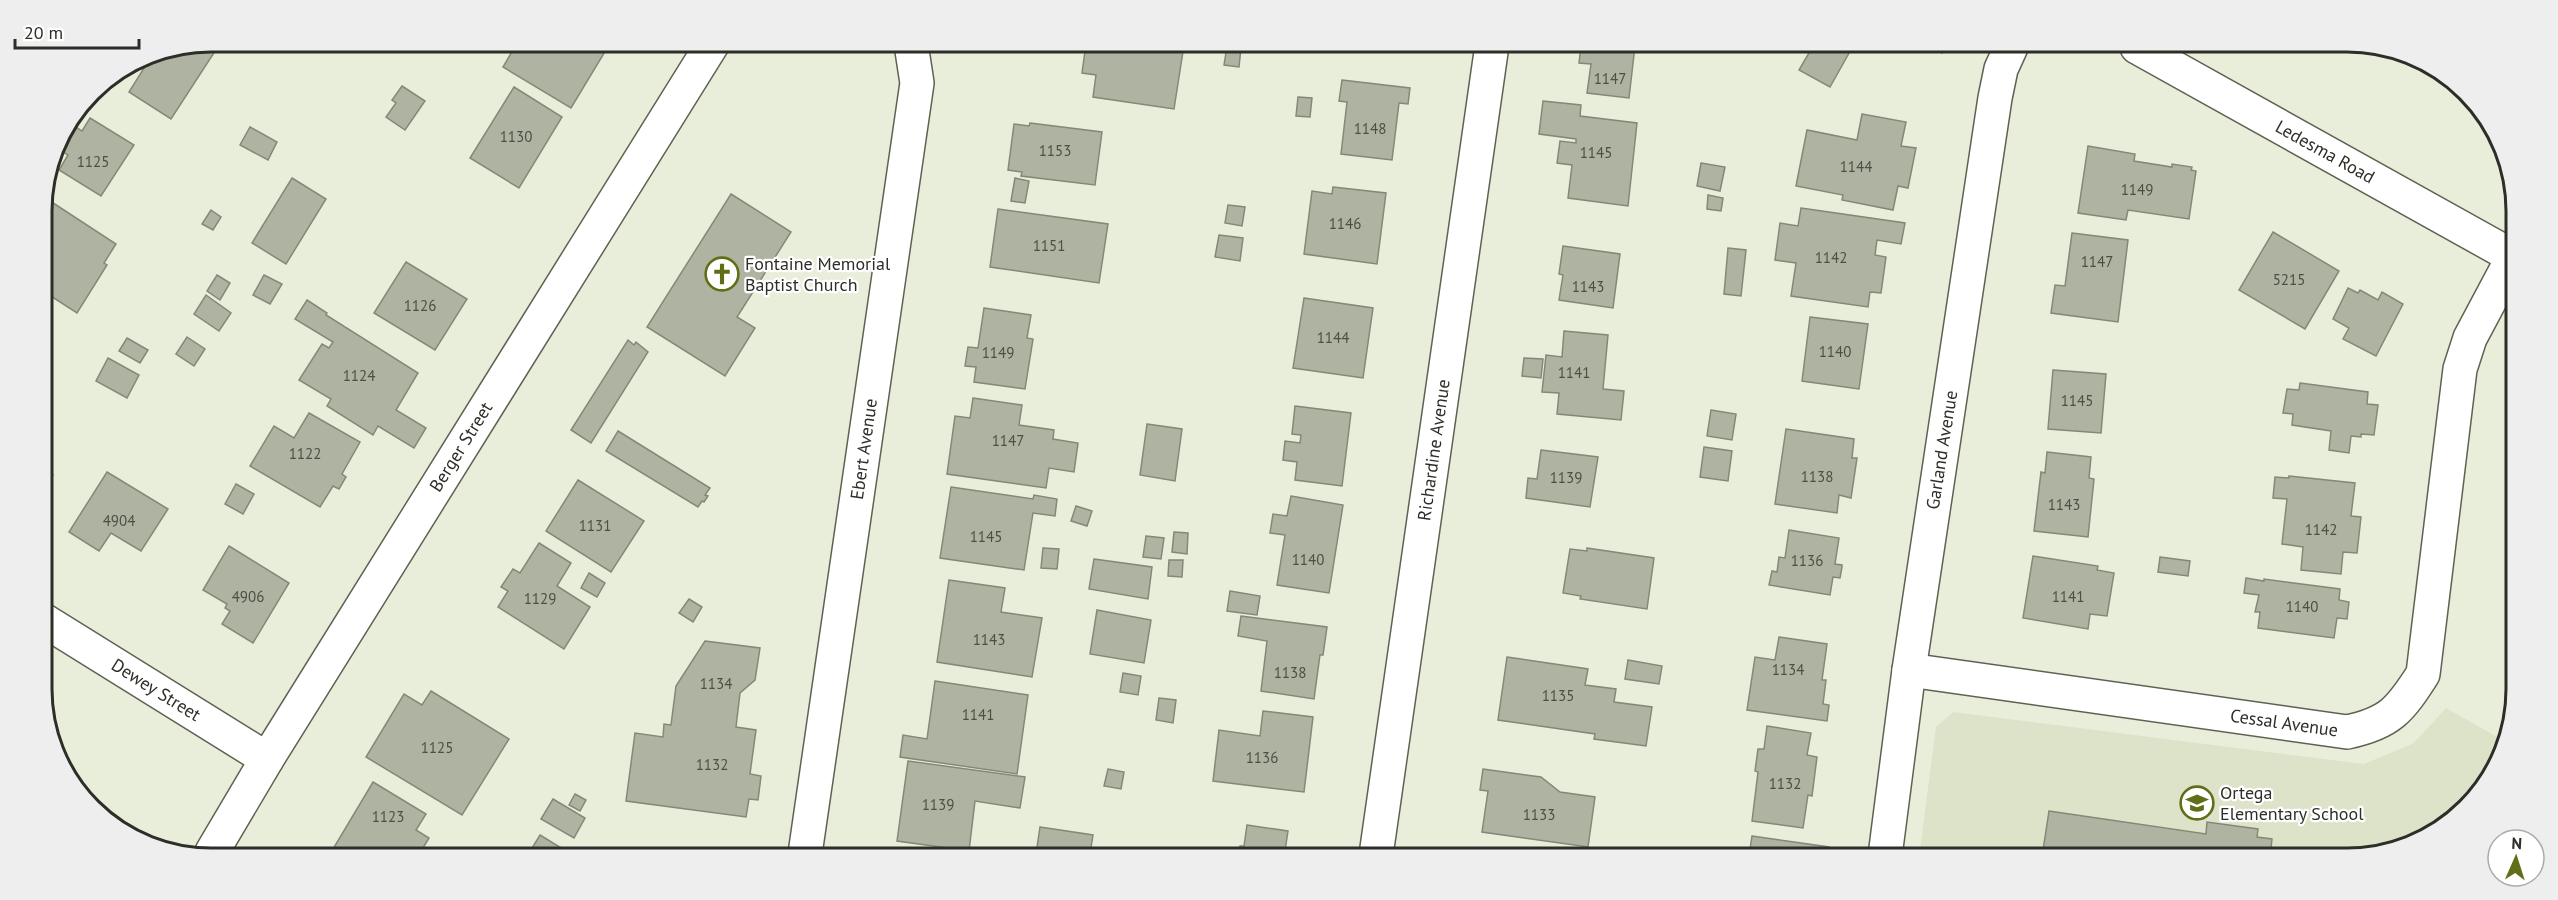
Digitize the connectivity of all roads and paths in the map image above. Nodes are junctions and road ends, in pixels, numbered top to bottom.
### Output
1 (707, 53) edge
2 (912, 53) edge
3 (1491, 53) edge
4 (2008, 53) edge
5 (2148, 53) edge
6 (2506, 255) edge
7 (2506, 269) edge
8 (52, 625) edge
9 (1909, 670) junction
10 (267, 759) junction
11 (1377, 847) edge
12 (1886, 847) edge
13 (214, 848) edge
14 (806, 848) edge

1 - 10 street, Berger Street
2 - 14 street, Ebert Avenue
3 - 11 street, Richardine Avenue
4 - 9 street, Garland Avenue
5 - 6 street, Ledesma Road
7 - 9 street, Cessal Avenue
8 - 10 street, Dewey Street
9 - 12 street, Garland Avenue
10 - 13 street, Berger Street

